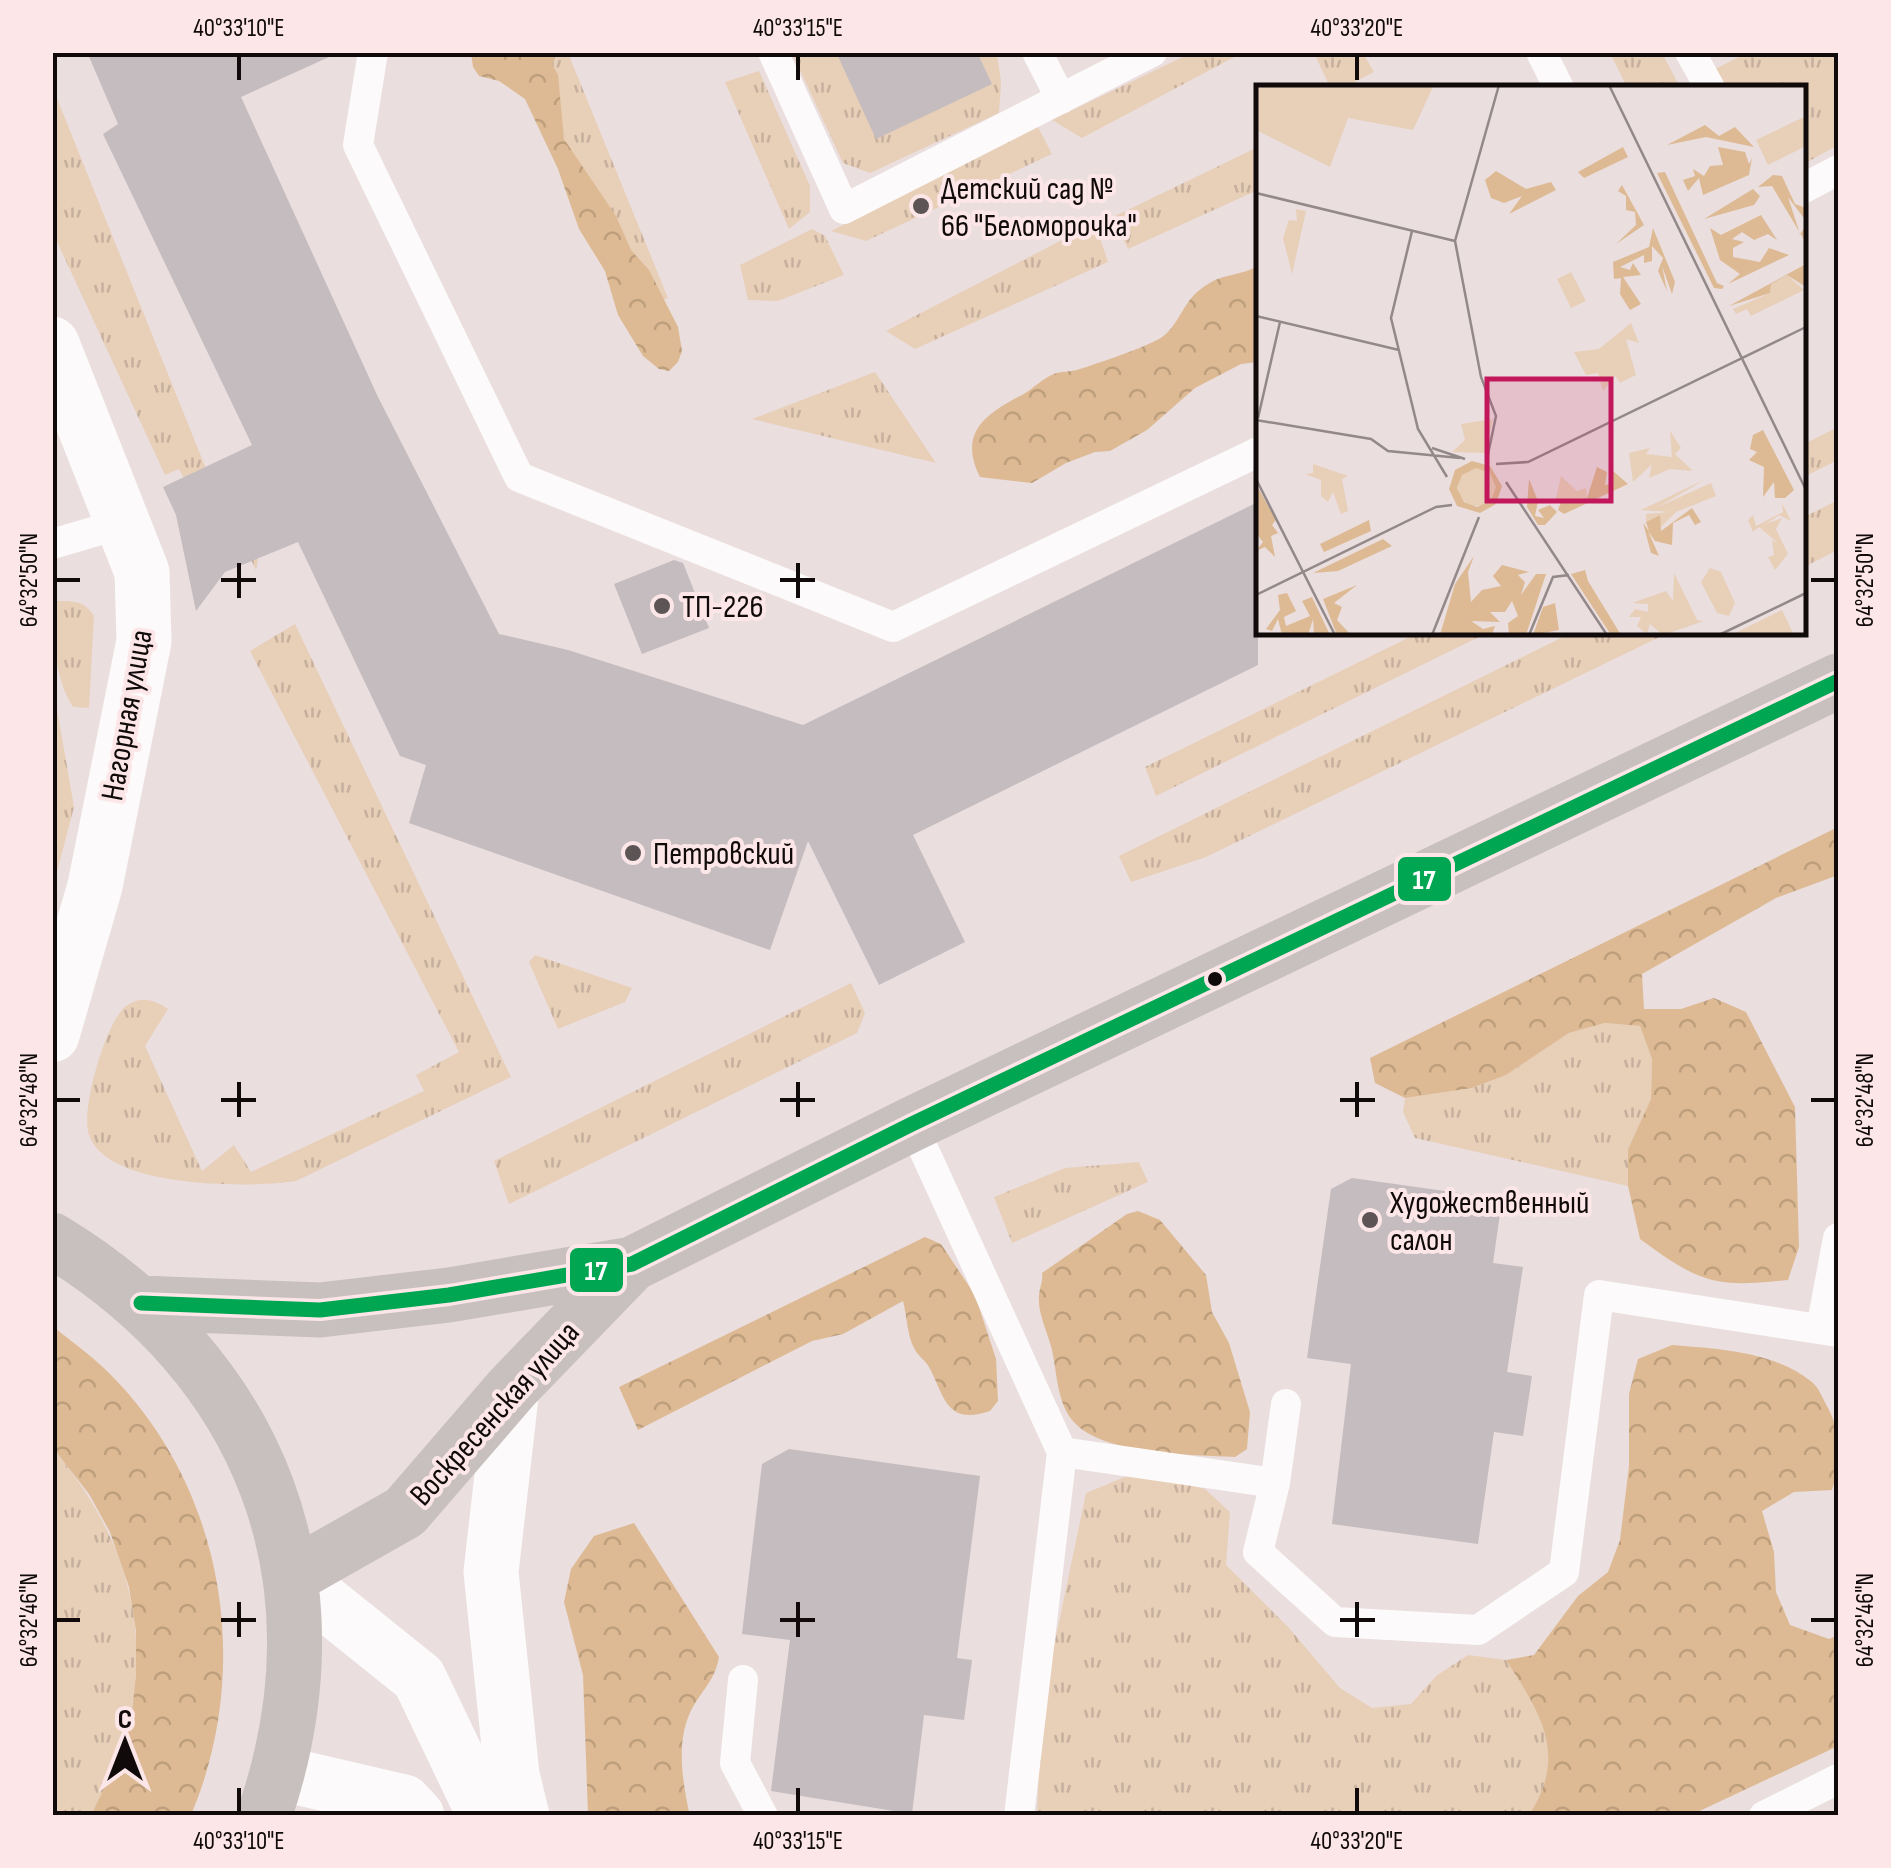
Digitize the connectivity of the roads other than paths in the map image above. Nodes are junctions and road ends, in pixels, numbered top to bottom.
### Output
1 (373, 52) edge
2 (772, 52) edge
3 (1037, 52) edge
4 (1152, 52) edge
5 (1541, 52) edge
6 (1690, 52) edge
7 (1558, 85) edge
8 (1708, 85) edge
9 (1061, 98) junction
10 (1838, 170) edge
11 (1806, 187) edge
12 (52, 344) edge
13 (1256, 453) edge
14 (124, 523) junction
15 (52, 544) edge
16 (1838, 681) edge
17 (52, 1035) edge
18 (912, 1124) junction
19 (1838, 1238) edge
20 (52, 1240) edge
21 (632, 1264) junction
22 (141, 1303) junction
23 (1830, 1330) edge
24 (512, 1388) junction
25 (1286, 1404) dead end
26 (1062, 1452) junction
27 (1276, 1483) junction
28 (292, 1576) junction
29 (743, 1680) dead end
30 (1838, 1778) edge
31 (271, 1794) edge
32 (416, 1816) edge
33 (486, 1816) edge
34 (522, 1816) edge
35 (763, 1816) edge
36 (1019, 1816) edge
37 (1764, 1816) edge

1 - 13 lane
2 - 9 lane
3 - 9 lane
4 - 9 lane
5 - 7 lane
6 - 8 lane
10 - 11 lane
12 - 14 street, Нагорная улица
14 - 15 lane
14 - 17 street, Нагорная улица
16 - 18 main road, Воскресенская улица
18 - 21 main road, Воскресенская улица
18 - 26 lane
19 - 23 lane
20 - 22 main road
21 - 22 main road, Воскресенская улица
21 - 24 main road, Воскресенская улица
22 - 28 main road
23 - 27 lane
24 - 28 main road, Воскресенская улица
24 - 34 street
25 - 27 lane
26 - 27 lane
26 - 36 lane
28 - 31 main road
28 - 33 street
29 - 35 lane
30 - 37 lane
31 - 32 street

